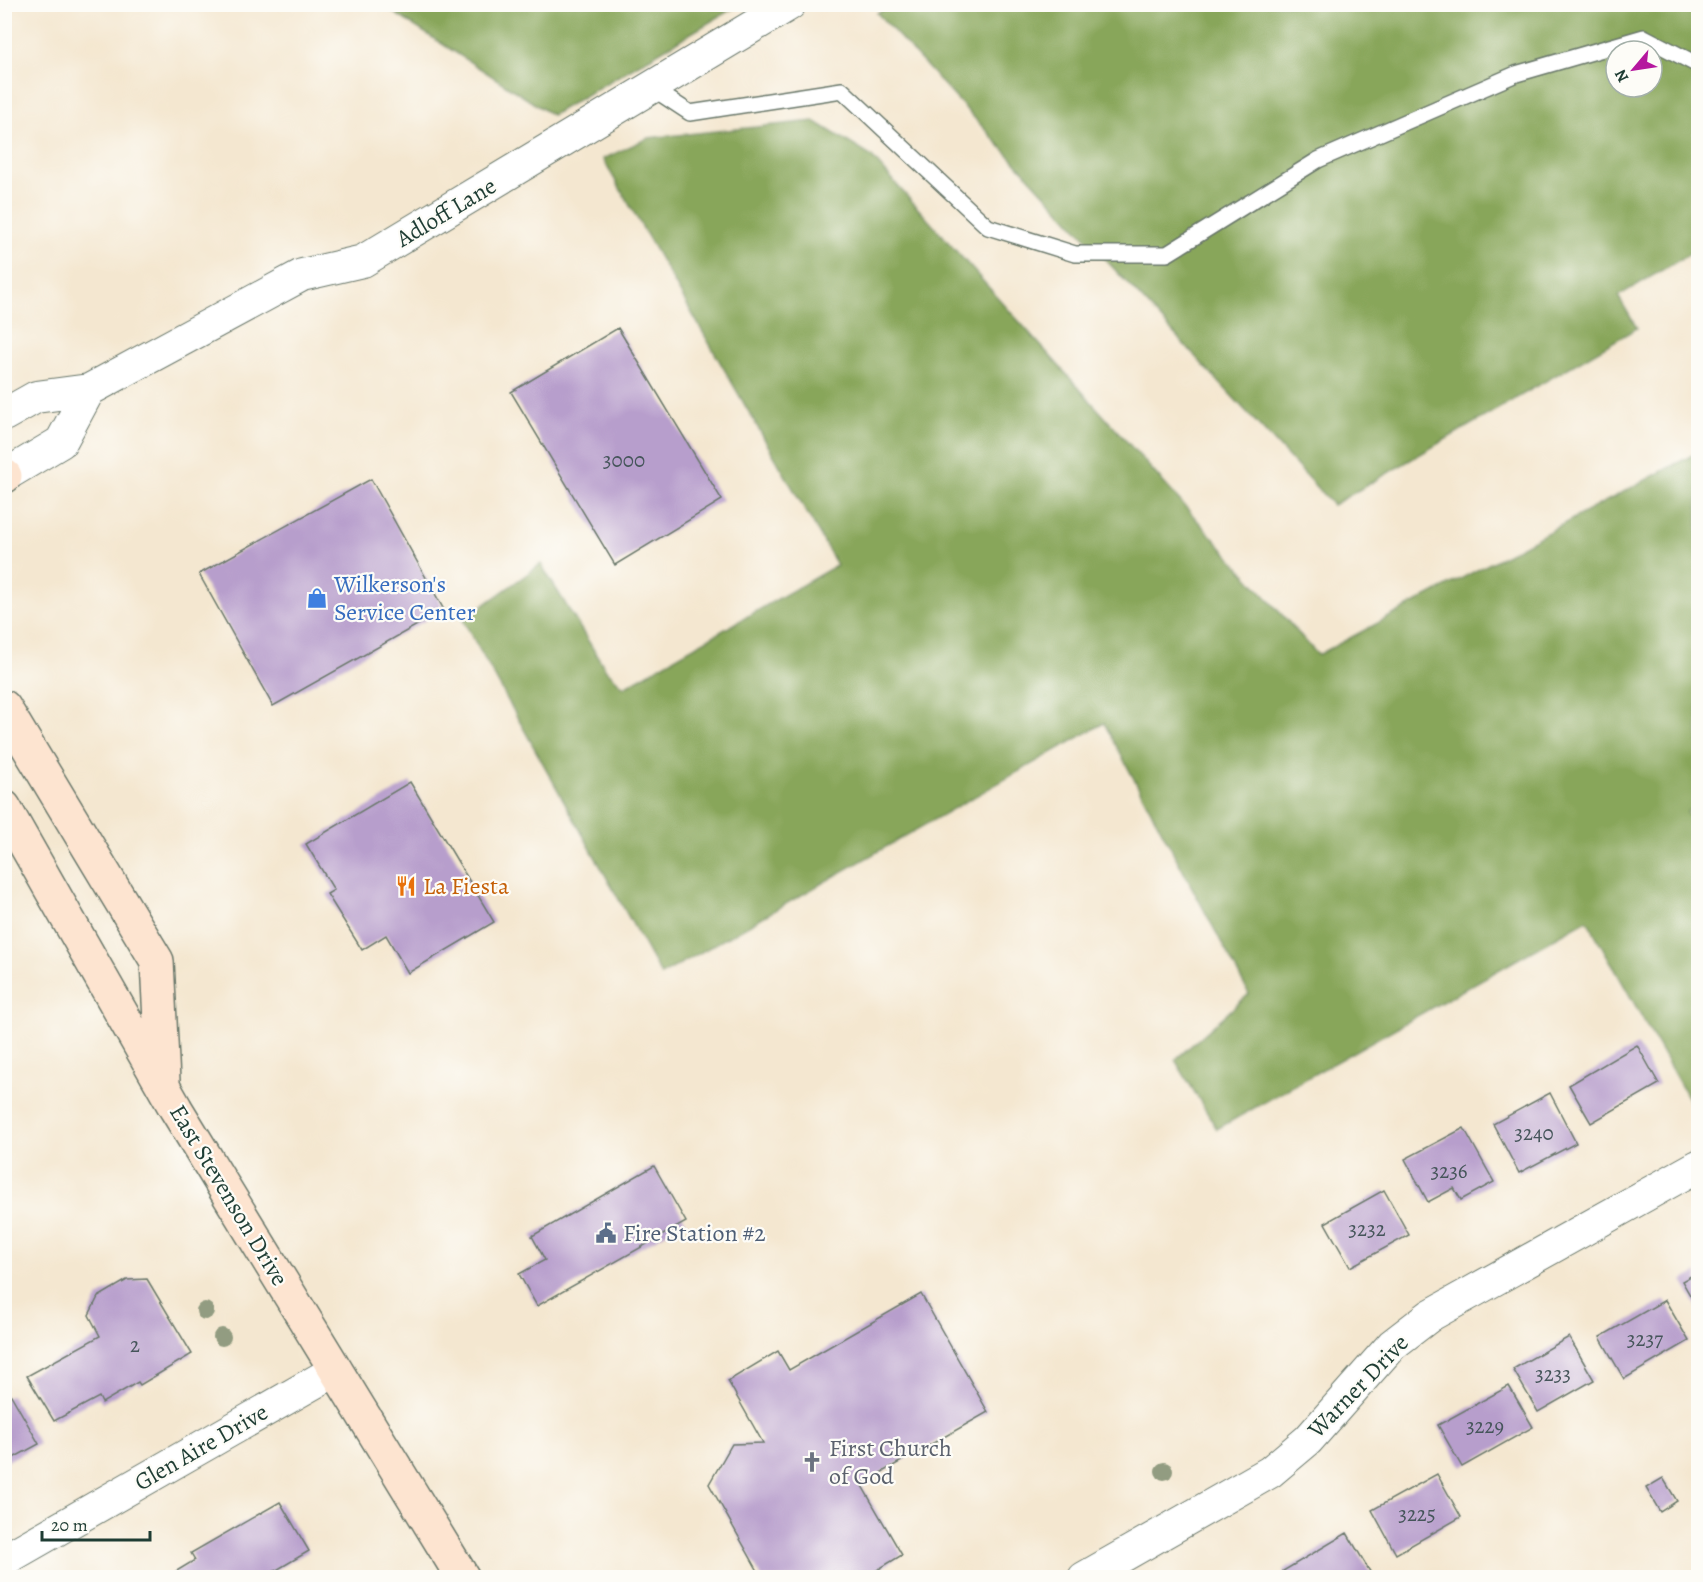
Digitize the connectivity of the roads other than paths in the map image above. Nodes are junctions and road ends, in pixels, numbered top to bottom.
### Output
1 (790, 4) edge
2 (1698, 65) edge
3 (652, 88) junction
4 (89, 390) junction
5 (4, 415) edge
6 (5, 476) edge
7 (4, 707) edge
8 (4, 807) edge
9 (163, 1086) junction
10 (1698, 1166) edge
11 (336, 1370) junction
12 (4, 1560) edge
13 (463, 1578) edge
14 (1084, 1578) edge

1 - 3 street, Adloff Lane
2 - 3 lane
3 - 4 street, Adloff Lane
4 - 5 street, Adloff Lane
4 - 6 street
7 - 9 main road
8 - 9 main road, East Stevenson Drive
9 - 11 main road, East Stevenson Drive
10 - 14 street, Warner Drive
11 - 12 street, Glen Aire Drive
11 - 13 main road, East Stevenson Drive

